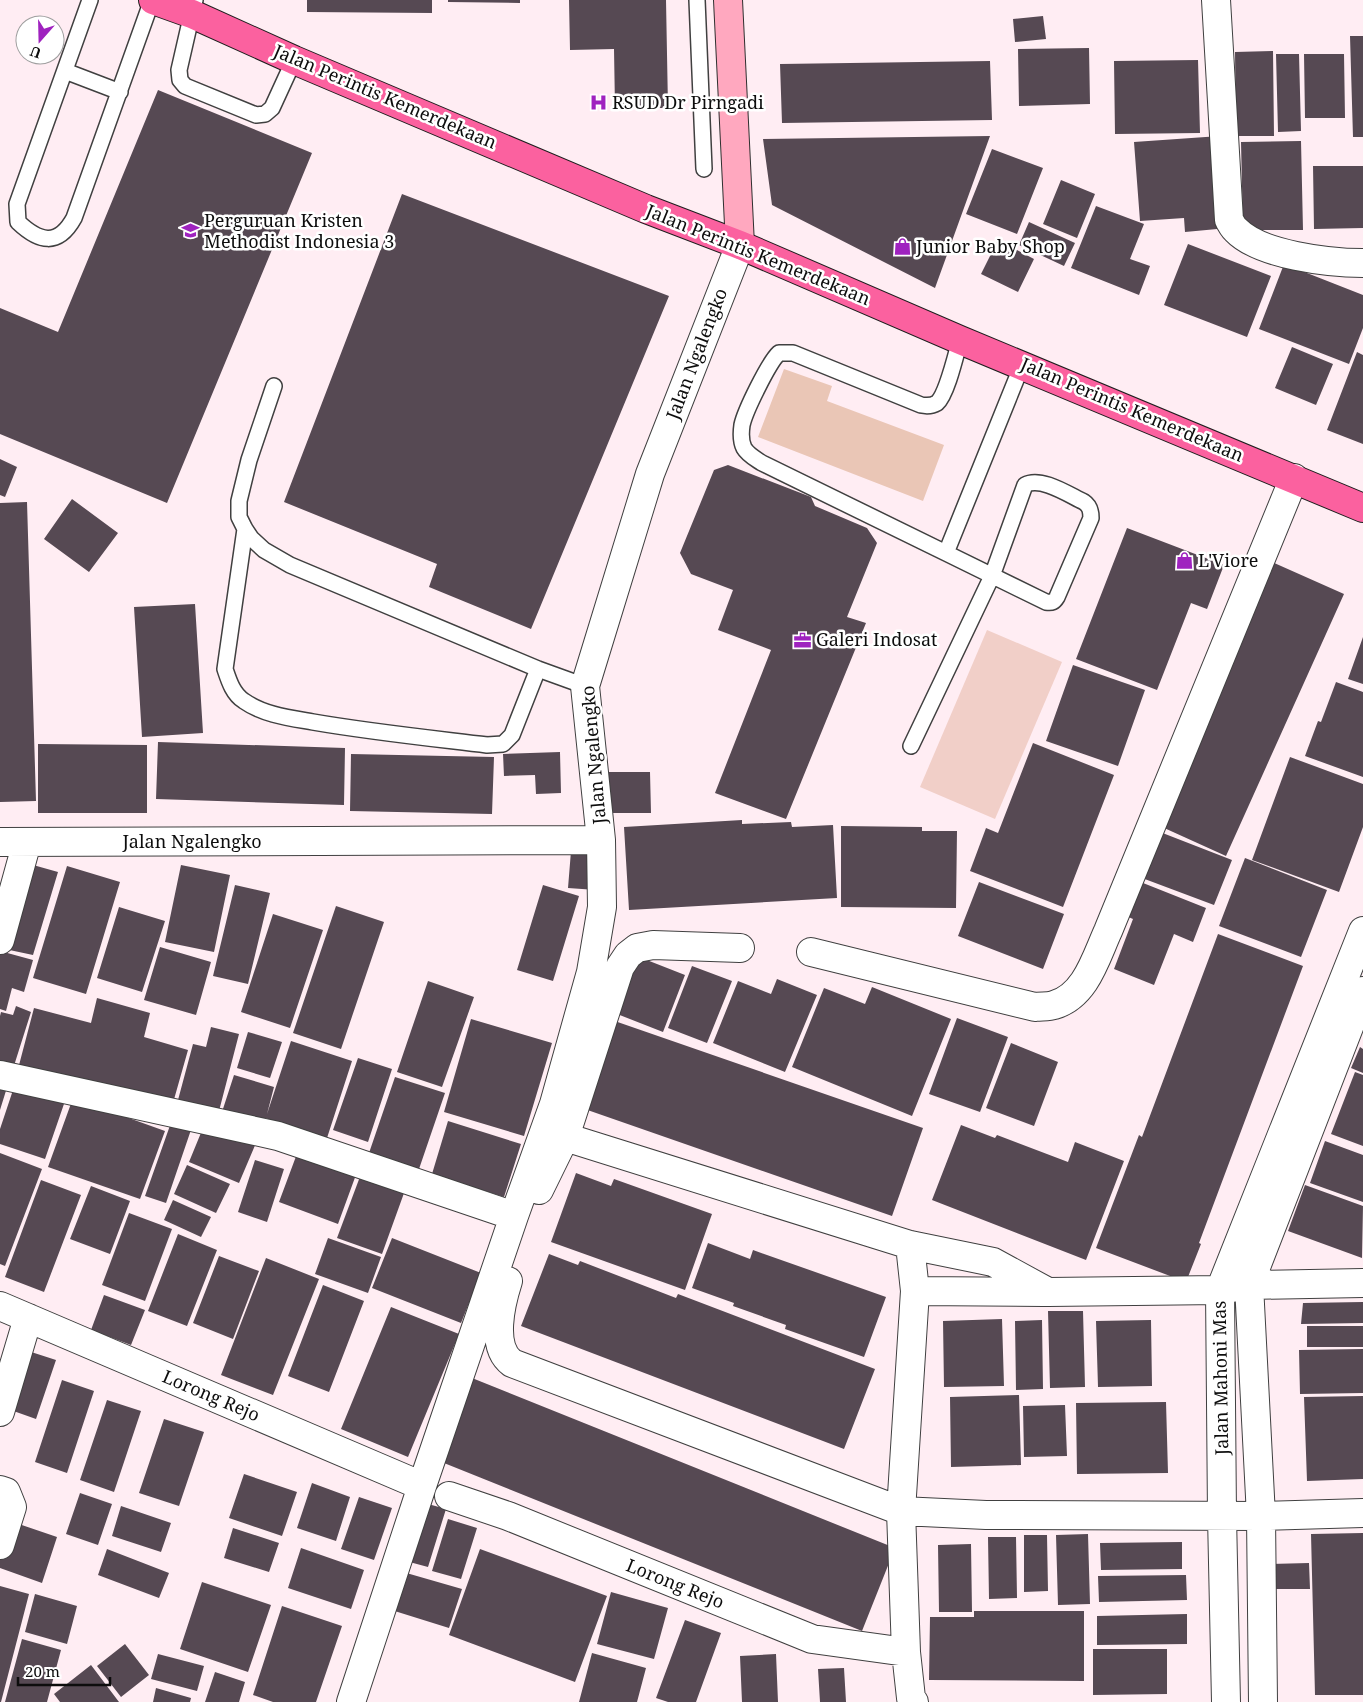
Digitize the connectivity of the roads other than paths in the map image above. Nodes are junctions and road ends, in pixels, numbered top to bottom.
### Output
1 (90, 0) edge
2 (153, 0) edge
3 (697, 0) edge
4 (728, 0) edge
5 (1216, 0) edge
6 (194, 7) edge
7 (294, 60) junction
8 (65, 71) junction
9 (120, 92) junction
10 (704, 169) dead end
11 (740, 245) junction
12 (1363, 263) edge
13 (960, 340) junction
14 (1022, 364) junction
15 (274, 386) dead end
16 (1294, 478) junction
17 (1363, 508) edge
18 (245, 529) junction
19 (946, 553) junction
20 (992, 576) junction
21 (538, 669) junction
22 (585, 686) junction
23 (911, 746) dead end
24 (601, 840) junction
25 (0, 842) edge
26 (27, 842) junction
27 (1363, 931) edge
28 (0, 940) edge
29 (740, 948) dead end
30 (811, 952) dead end
31 (1363, 991) edge
32 (0, 1076) edge
33 (565, 1137) junction
34 (514, 1216) junction
35 (910, 1245) junction
36 (1363, 1283) edge
37 (1249, 1285) junction
38 (1220, 1290) junction
39 (915, 1292) junction
40 (1048, 1292) junction
41 (0, 1306) edge
42 (28, 1318) junction
43 (0, 1412) edge
44 (422, 1486) junction
45 (0, 1490) edge
46 (449, 1496) dead end
47 (901, 1511) junction
48 (1363, 1513) edge
49 (1222, 1516) junction
50 (1261, 1516) junction
51 (0, 1545) edge
52 (906, 1652) junction
53 (351, 1702) edge
54 (914, 1702) edge
55 (1226, 1702) edge
56 (1263, 1702) edge

1 - 8 lane
2 - 6 main road, Jalan Perintis Kemerdekaan
2 - 9 lane
3 - 10 lane
4 - 11 main road
5 - 12 street
6 - 7 main road, Jalan Perintis Kemerdekaan
6 - 7 lane
7 - 11 main road, Jalan Perintis Kemerdekaan
8 - 9 lane
8 - 9 lane
11 - 13 main road, Jalan Perintis Kemerdekaan
11 - 22 street, Jalan Ngalengko
13 - 14 main road, Jalan Perintis Kemerdekaan
13 - 19 lane
14 - 16 main road, Jalan Perintis Kemerdekaan
14 - 19 lane
15 - 18 lane
16 - 17 main road, Jalan Perintis Kemerdekaan
16 - 30 street
18 - 21 lane
18 - 21 lane
19 - 20 lane
20 - 20 lane
20 - 23 lane
21 - 22 lane
22 - 24 street, Jalan Ngalengko
24 - 26 street, Jalan Ngalengko
24 - 34 street
25 - 26 street, Jalan Ngalengko
26 - 28 street
27 - 38 street, Jalan Mahoni Mas
29 - 33 street
31 - 37 street, Jalan Mahoni Mas
32 - 34 street
33 - 35 street
33 - 47 street
34 - 44 street
35 - 39 street
35 - 40 street
36 - 37 street
37 - 38 street
37 - 50 street, Jalan Mahoni Mas
38 - 40 street
38 - 49 street, Jalan Mahoni Mas
39 - 40 street
39 - 47 street
41 - 42 street, Lorong Rejo
42 - 43 street
42 - 44 street, Lorong Rejo
44 - 53 street
45 - 51 street
46 - 52 street, Lorong Rejo
47 - 49 street
47 - 52 street
48 - 50 street
49 - 50 street
49 - 55 street, Jalan Mahoni Mas
50 - 56 street, Jalan Mahoni Mas
52 - 54 street

